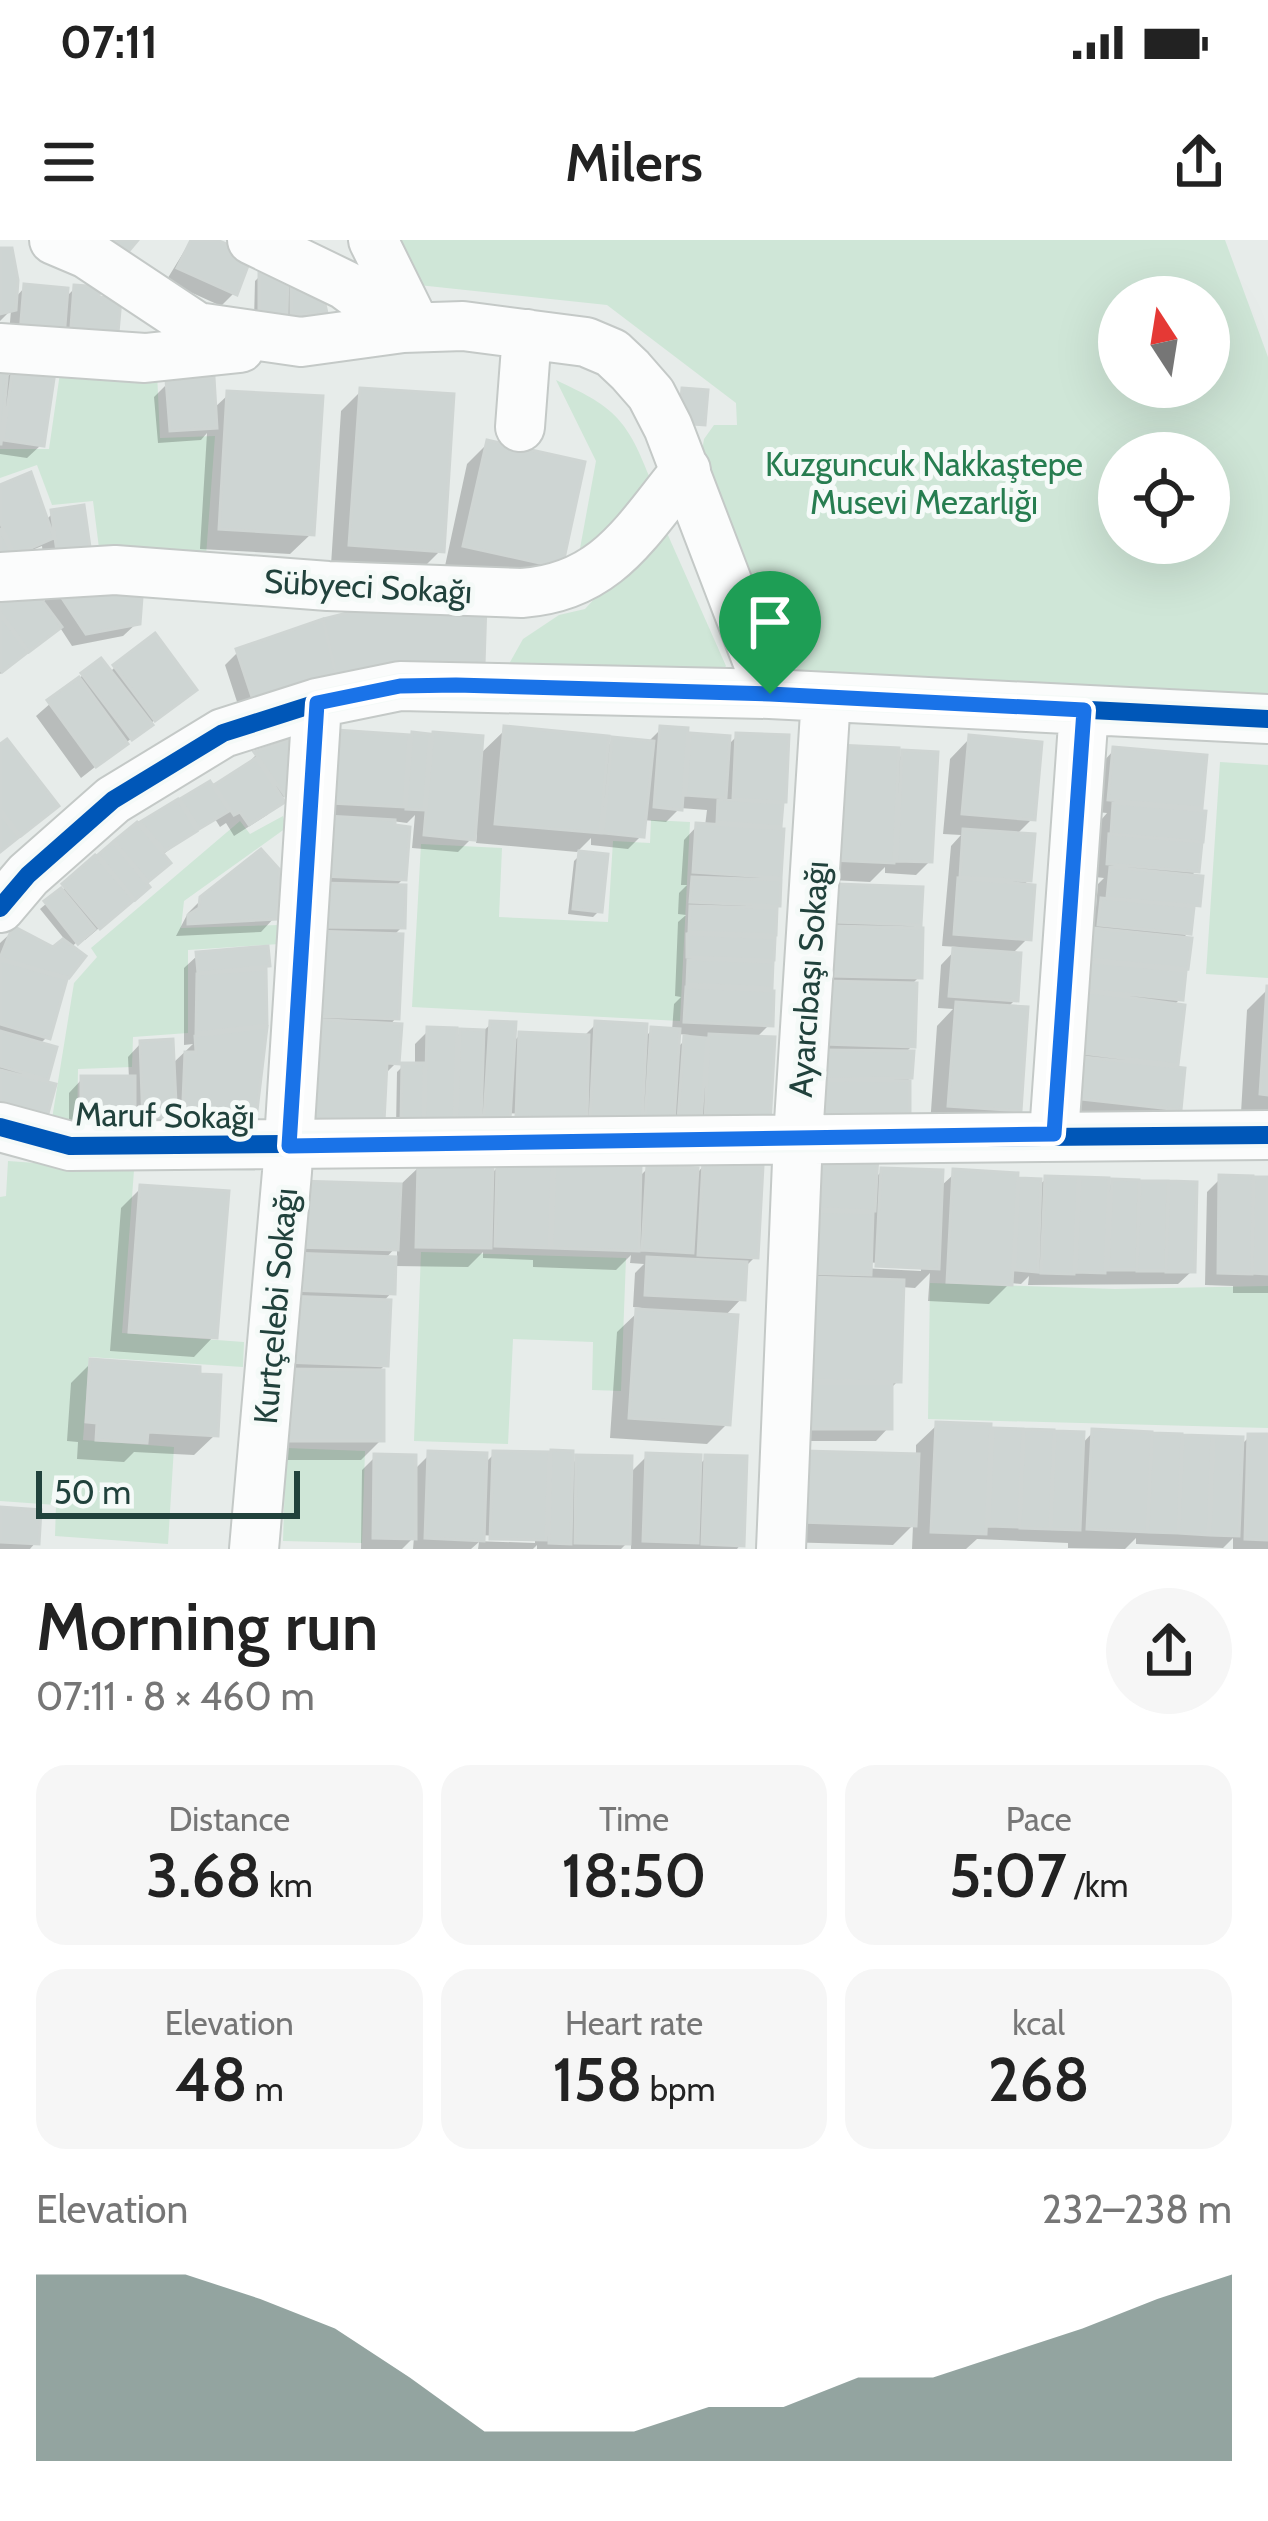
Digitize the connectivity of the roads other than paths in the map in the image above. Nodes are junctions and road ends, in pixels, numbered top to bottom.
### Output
1 (55, 240) edge
2 (253, 240) edge
3 (373, 240) edge
4 (410, 327) junction
5 (527, 334) junction
6 (301, 342) junction
7 (0, 348) edge
8 (520, 427) dead end
9 (686, 470) junction
10 (0, 577) edge
11 (770, 694) junction
12 (826, 697) junction
13 (317, 703) junction
14 (1084, 710) junction
15 (1268, 719) edge
16 (0, 908) edge
17 (0, 1127) edge
18 (1054, 1134) junction
19 (1268, 1135) edge
20 (798, 1138) junction
21 (289, 1146) junction
22 (254, 1549) edge
23 (781, 1549) edge

1 - 6 street
2 - 4 street
3 - 4 street
4 - 5 street
4 - 6 street
5 - 8 street
5 - 9 street
6 - 7 street
9 - 10 street, Sübyeci Sokağı
9 - 11 street
11 - 12 street
11 - 13 street
12 - 14 street
12 - 20 street, Ayarcıbaşı Sokağı
13 - 16 street
13 - 21 street, Kurtçelebi Sokağı
14 - 15 street
14 - 18 street
17 - 21 street, Maruf Sokağı
18 - 19 street, Maruf Sokağı
18 - 20 street, Maruf Sokağı
20 - 21 street, Maruf Sokağı
20 - 23 street, Ayarcıbaşı Sokağı
21 - 22 street, Kurtçelebi Sokağı

